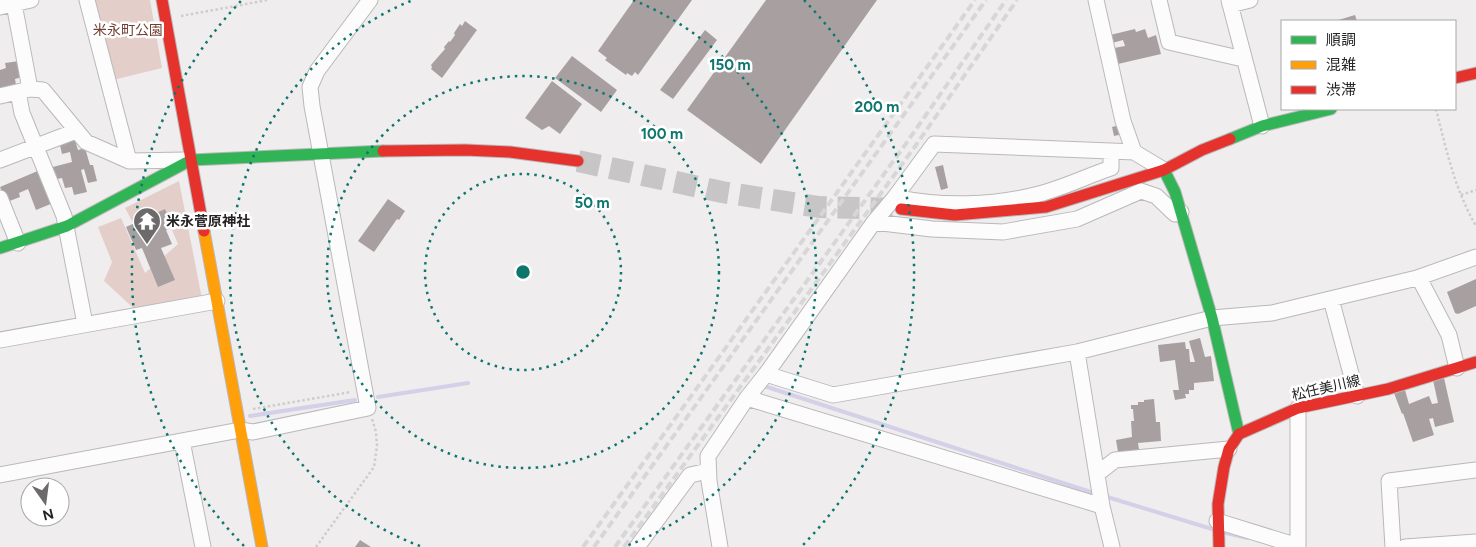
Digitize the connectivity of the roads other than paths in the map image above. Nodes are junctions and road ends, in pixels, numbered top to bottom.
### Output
1 (88, 0) edge
2 (162, 0) edge
3 (370, 0) edge
4 (1096, 0) edge
5 (1159, 0) edge
6 (1250, 0) edge
7 (19, 2) edge
8 (1230, 2) edge
9 (1244, 59) junction
10 (1476, 73) edge
11 (1456, 78) edge
12 (24, 91) junction
13 (0, 96) edge
14 (1327, 110) edge
15 (1262, 126) junction
16 (76, 131) junction
17 (36, 147) junction
18 (1110, 151) junction
19 (1134, 152) junction
20 (322, 154) junction
21 (0, 160) edge
22 (191, 160) junction
23 (128, 161) junction
24 (578, 161) tunnel mouth
25 (1164, 170) junction
26 (0, 198) edge
27 (898, 203) junction
28 (1181, 212) junction
29 (874, 222) junction
30 (66, 226) junction
31 (18, 243) junction
32 (0, 248) edge
33 (1476, 257) edge
34 (1419, 278) junction
35 (1331, 299) junction
36 (217, 301) junction
37 (1212, 318) junction
38 (85, 324) junction
39 (0, 340) edge
40 (1077, 352) junction
41 (1476, 362) edge
42 (1458, 368) junction
43 (766, 374) junction
44 (1356, 396) junction
45 (747, 398) junction
46 (1298, 408) junction
47 (240, 430) junction
48 (1239, 434) junction
49 (182, 441) junction
50 (1229, 449) junction
51 (1476, 470) edge
52 (708, 471) junction
53 (0, 474) edge
54 (1097, 474) junction
55 (1102, 506) junction
56 (1217, 522) junction
57 (1476, 542) edge
58 (1219, 543) edge
59 (203, 547) edge
60 (262, 547) edge
61 (637, 547) edge
62 (720, 547) edge
63 (1112, 547) edge
64 (1298, 547) edge
65 (1393, 547) edge
66 (1405, 547) edge

1 - 23 street
2 - 22 street
3 - 20 street
4 - 19 street
5 - 9 street
6 - 8 street
7 - 12 street
8 - 9 street
9 - 15 street
10 - 11 street
12 - 13 street
12 - 16 street
12 - 17 street
14 - 15 street
15 - 25 street
16 - 17 street
16 - 23 street
17 - 21 street
17 - 30 street
18 - 19 street
18 - 27 street
18 - 27 street
19 - 25 street
20 - 22 street
20 - 24 street
20 - 47 street
22 - 23 street
22 - 30 street
22 - 36 street
25 - 27 street
25 - 28 street
26 - 31 street
27 - 29 street
28 - 29 street
28 - 37 street
29 - 43 street
30 - 31 street
30 - 38 street
31 - 32 street
33 - 34 street
34 - 35 street
34 - 42 street
35 - 37 street
35 - 44 street
36 - 38 street
36 - 47 street
37 - 40 street
37 - 48 street
38 - 39 street
40 - 43 street
40 - 54 street
41 - 42 street, 松任美川線
42 - 44 street, 松任美川線
43 - 45 street
44 - 46 street, 松任美川線
45 - 52 street
45 - 55 street
46 - 48 street, 松任美川線
46 - 64 street
47 - 49 street
47 - 60 street
48 - 50 street
49 - 53 street
49 - 59 street
50 - 54 street
50 - 56 street
51 - 65 street
52 - 61 street
52 - 62 street
54 - 55 street
55 - 63 street
56 - 58 street
56 - 64 street
57 - 66 street

